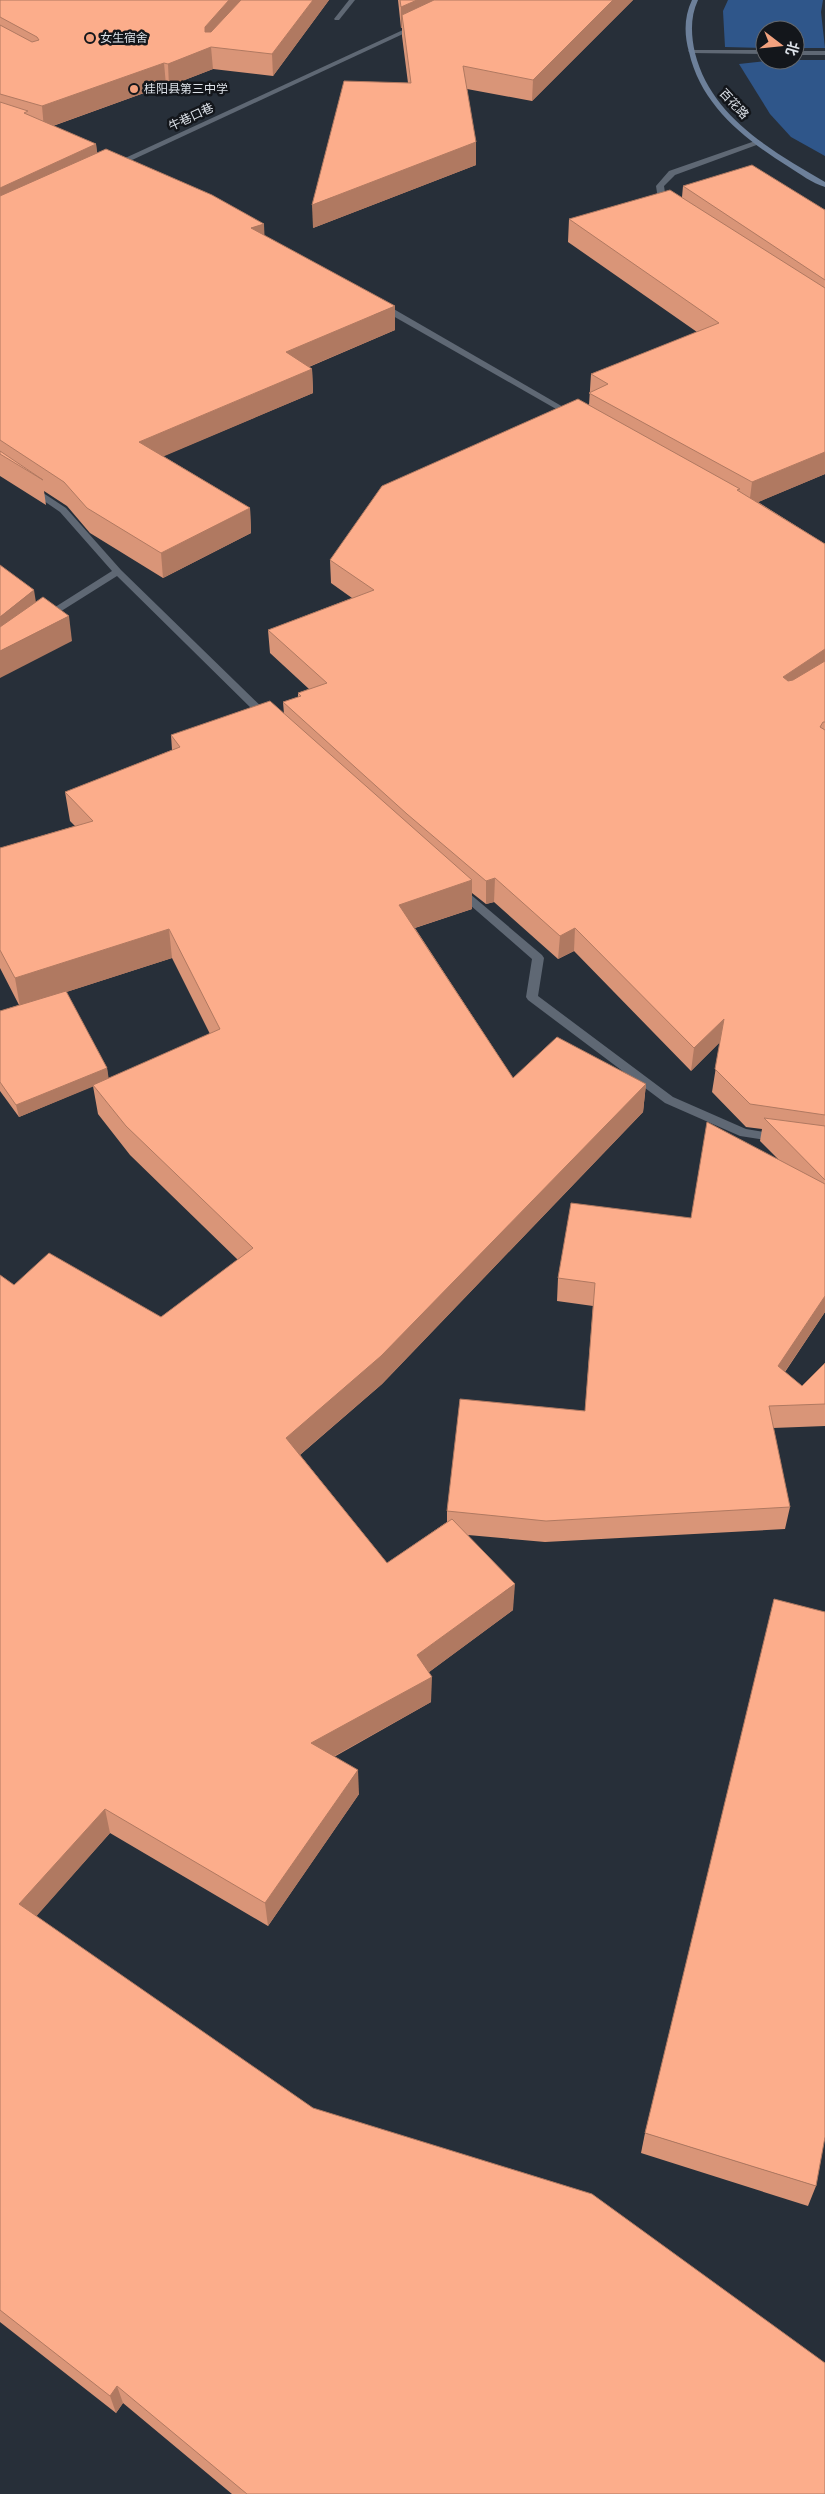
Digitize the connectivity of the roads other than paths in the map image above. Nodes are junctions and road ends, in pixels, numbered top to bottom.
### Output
1 (352, 0) edge
2 (695, 0) edge
3 (337, 18) dead end
4 (420, 24) edge
5 (690, 51) junction
6 (755, 52) edge
7 (805, 53) edge
8 (825, 53) edge
9 (758, 143) junction
10 (105, 158) edge
11 (116, 166) junction
12 (103, 170) edge
13 (825, 185) edge
14 (676, 211) edge
15 (376, 303) edge
16 (583, 420) edge
17 (24, 483) edge
18 (118, 572) junction
19 (34, 625) edge
20 (276, 726) edge
21 (448, 880) edge
22 (789, 1139) edge

1 - 3 street
2 - 5 main road, 百花路
4 - 11 street, 牛巷口巷
5 - 6 street
5 - 9 main road, 百花路
7 - 8 street
9 - 13 main road, 百花路
9 - 14 street
10 - 11 street
11 - 12 street, 牛巷口巷
15 - 16 street
17 - 18 street
18 - 19 street
18 - 20 street
21 - 22 street

